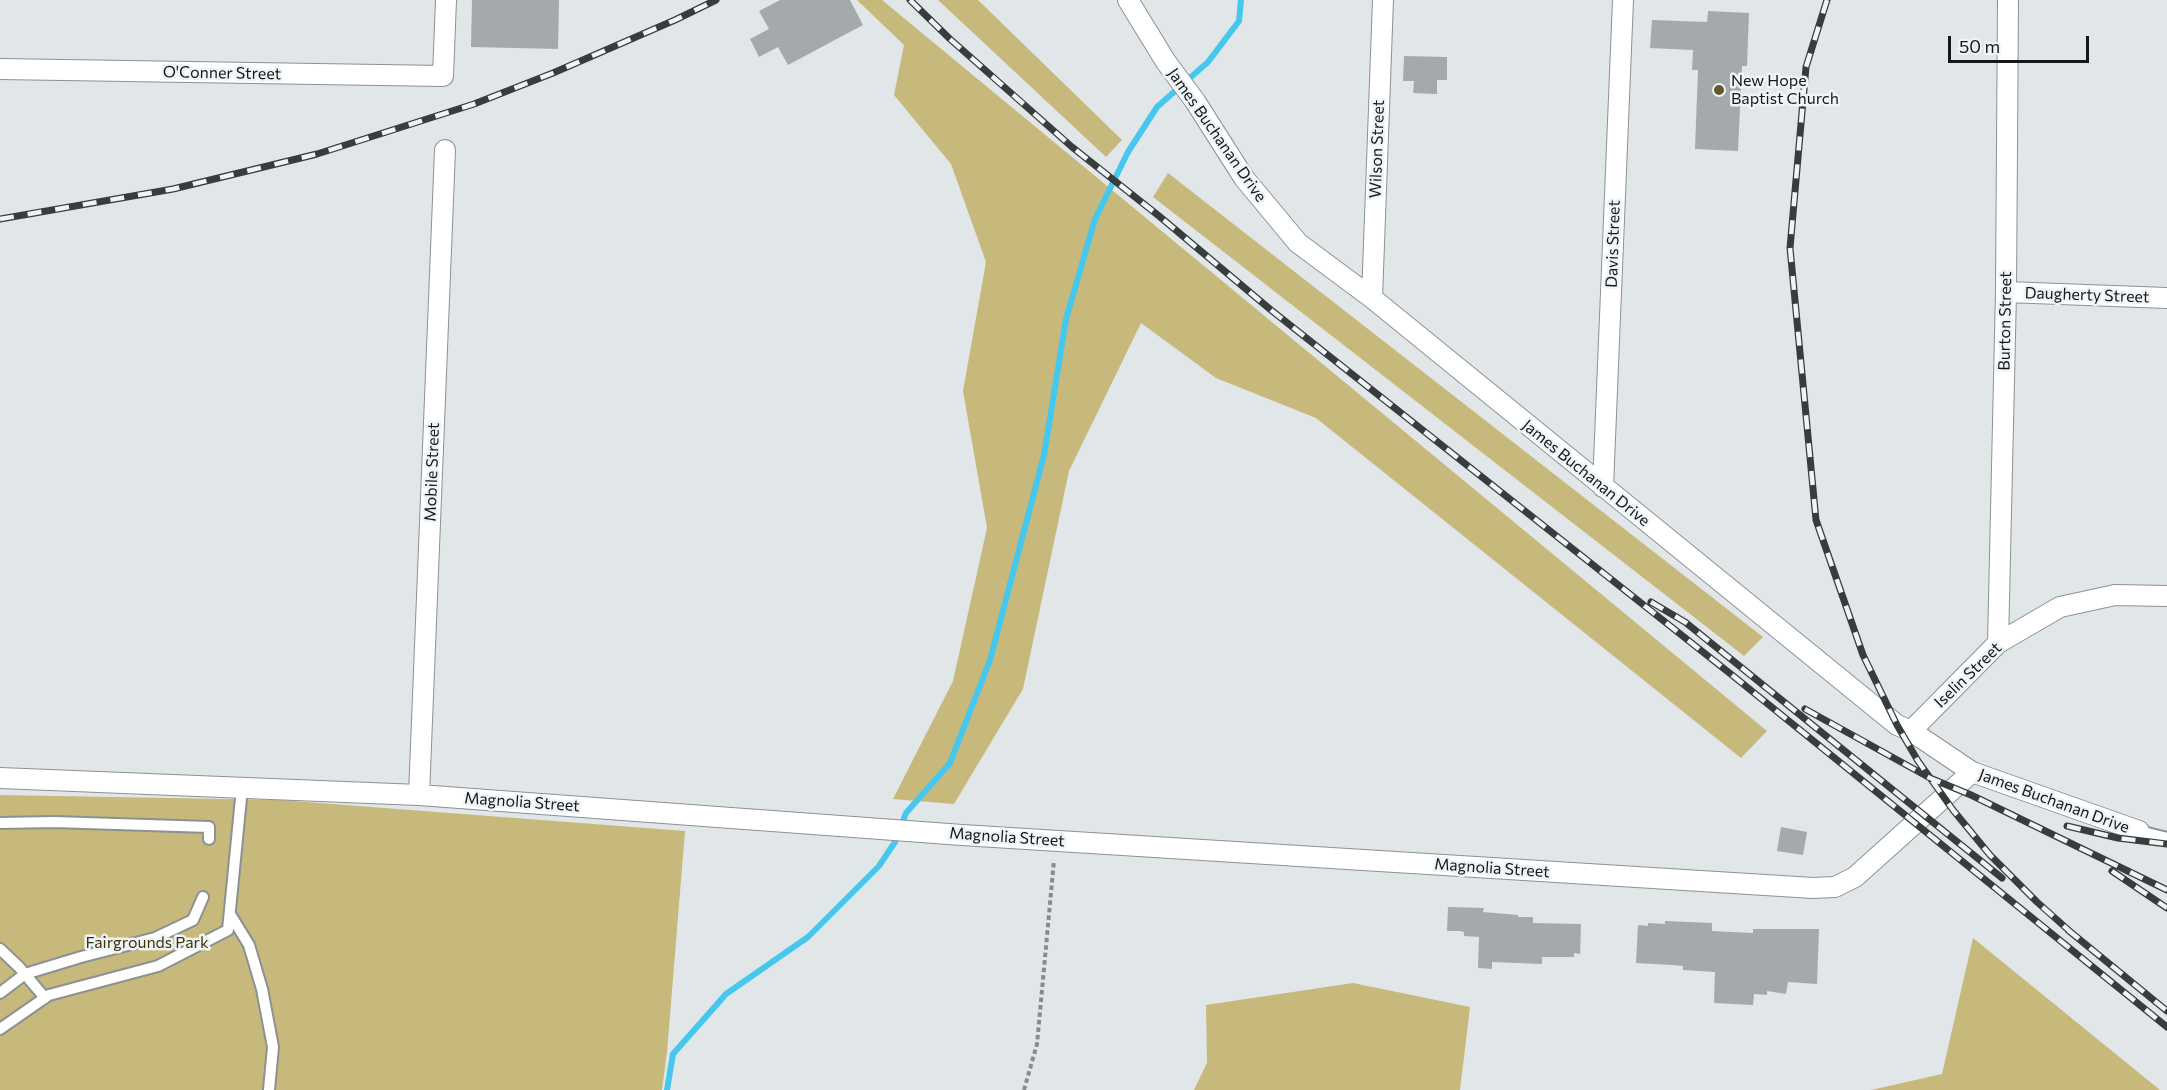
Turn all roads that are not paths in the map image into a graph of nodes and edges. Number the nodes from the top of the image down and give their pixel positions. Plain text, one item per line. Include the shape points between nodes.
1 (446, 0) edge
2 (1128, 0) edge
3 (1383, 0) edge
4 (1623, 0) edge
5 (2008, 0) edge
6 (0, 69) edge
7 (445, 150) dead end
8 (2006, 292) junction
9 (1372, 298) junction
10 (2167, 298) edge
11 (1603, 487) junction
12 (2167, 596) edge
13 (1998, 642) junction
14 (1911, 731) junction
15 (1971, 772) junction
16 (0, 778) edge
17 (242, 788) junction
18 (419, 795) junction
19 (0, 823) edge
20 (2139, 831) joint
21 (2167, 838) edge
22 (209, 839) dead end
23 (203, 897) dead end
24 (230, 914) junction
25 (0, 949) edge
26 (25, 974) junction
27 (0, 993) edge
28 (45, 998) junction
29 (0, 1029) edge
30 (269, 1090) edge

1 - 6 street, O'Conner Street via 443,76
2 - 9 street, James Buchanan Drive via 1244,178 1298,243
3 - 9 street, Wilson Street
4 - 11 street, Davis Street
5 - 8 street, Burton Street
7 - 18 street, Mobile Street
8 - 10 street, Daugherty Street
8 - 13 street, Burton Street
9 - 11 street, James Buchanan Drive
11 - 14 street, James Buchanan Drive via 1897,725
12 - 13 street, Iselin Street via 2115,595 2060,607
13 - 14 street, Iselin Street
14 - 15 street, James Buchanan Drive
15 - 18 street, Magnolia Street via 1855,877 1835,887 1801,888
15 - 20 street, James Buchanan Drive
16 - 17 street, Magnolia Street
17 - 18 street, Magnolia Street
17 - 24 lane
19 - 22 lane via 209,827
20 - 21 lane
23 - 26 lane via 193,920 155,938
24 - 28 lane via 228,930 158,966
24 - 30 lane via 249,945 262,988 273,1047
25 - 26 lane
26 - 27 lane
26 - 28 lane
28 - 29 lane

